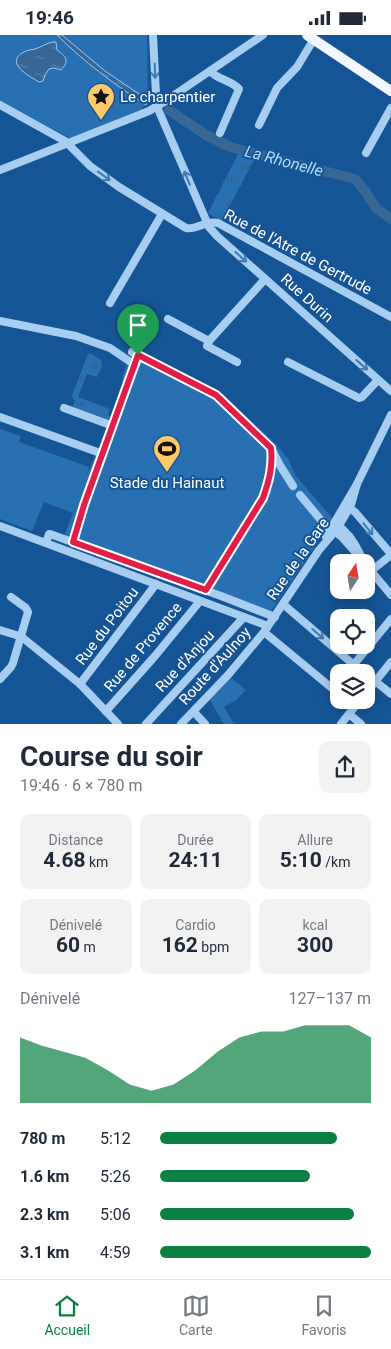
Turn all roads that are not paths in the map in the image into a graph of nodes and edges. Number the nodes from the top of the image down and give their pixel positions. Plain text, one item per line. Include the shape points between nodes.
1 (153, 35) edge
2 (263, 35) edge
3 (311, 37) edge
4 (210, 71) junction
5 (391, 91) edge
6 (0, 105) edge
7 (157, 106) junction
8 (391, 108) edge
9 (259, 125) dead end
10 (220, 133) dead end
11 (68, 143) junction
12 (366, 153) dead end
13 (0, 170) edge
14 (162, 214) junction
15 (206, 223) junction
16 (265, 279) junction
17 (110, 303) dead end
18 (391, 317) edge
19 (168, 319) dead end
20 (0, 321) edge
21 (210, 341) junction
22 (288, 362) dead end
23 (132, 363) junction
24 (237, 363) dead end
25 (378, 379) junction
26 (391, 391) edge
27 (64, 408) dead end
28 (391, 415) edge
29 (0, 417) edge
30 (113, 425) junction
31 (271, 448) junction
32 (103, 454) junction
33 (293, 486) dead end
34 (300, 495) dead end
35 (347, 507) junction
36 (0, 527) edge
37 (334, 528) junction
38 (73, 542) junction
39 (46, 543) junction
40 (360, 554) edge
41 (391, 555) edge
42 (375, 561) edge
43 (375, 575) edge
44 (156, 584) junction
45 (206, 590) junction
46 (391, 595) edge
47 (11, 597) dead end
48 (200, 601) junction
49 (283, 604) junction
50 (244, 617) junction
51 (275, 617) junction
52 (391, 619) edge
53 (266, 629) junction
54 (0, 630) edge
55 (21, 637) junction
56 (391, 662) edge
57 (353, 664) edge
58 (355, 664) edge
59 (0, 679) edge
60 (330, 681) edge
61 (376, 681) joint
62 (80, 685) junction
63 (391, 694) edge
64 (353, 709) edge
65 (106, 711) junction
66 (194, 711) junction
67 (349, 714) junction
68 (118, 724) edge
69 (146, 724) edge
70 (181, 724) edge
71 (205, 724) edge
72 (341, 724) edge
73 (362, 724) edge

1 -> 7 street
2 - 4 street
3 - 5 main road
3 - 9 street via 297,67 277,88
4 - 7 street
4 - 10 street via 239,89
6 - 11 street, Rue de l'Atre de Gertrude
7 - 11 street
15 -> 7 street
8 - 12 street
11 - 13 street
11 -> 14 street, Rue de l'Atre de Gertrude via 93,168
14 - 15 street, Rue de l'Atre de Gertrude via 187,229
14 - 17 street
15 -> 16 street, Rue Durin
15 - 18 street, Rue de l'Atre de Gertrude via 220,224
16 - 21 street
16 -> 25 street, Rue Durin
19 - 21 street
20 - 23 street via 76,336 110,348
21 - 24 street via 207,346
22 - 25 street via 359,398
23 - 30 street
23 - 31 street via 135,354 216,395
25 - 26 street, Rue Durin
27 - 30 street
28 - 35 street
29 - 32 street
30 - 32 street
31 - 33 street
31 - 45 street via 269,482 263,498
32 - 38 street
34 - 37 street
35 - 37 street, Rue de la Gare
35 -> 41 street via 356,513
36 - 39 street
37 - 40 street via 356,546
37 - 49 street, Rue de la Gare
38 - 39 street via 49,533
38 - 45 street
39 - 44 street
41 - 42 street
43 - 46 street
44 - 48 street
44 - 62 street, Rue du Poitou
45 - 51 street
47 - 55 street via 28,610
48 - 50 street
48 - 65 street, Rue de Provence
49 - 51 street, Rue de la Gare
49 -> 57 street
50 - 53 street
50 - 69 street, Rue d'Anjou
51 - 53 street, Rue de la Gare
52 - 58 street
53 - 60 street
53 - 66 street, Route d'Aulnoy
54 - 55 street
55 - 59 street via 12,665
55 - 62 street
56 - 61 street
61 - 63 street
62 - 65 street
64 - 67 street
65 - 68 street
66 - 70 street, Route d'Aulnoy
66 - 71 street
67 - 72 street
67 - 73 street

